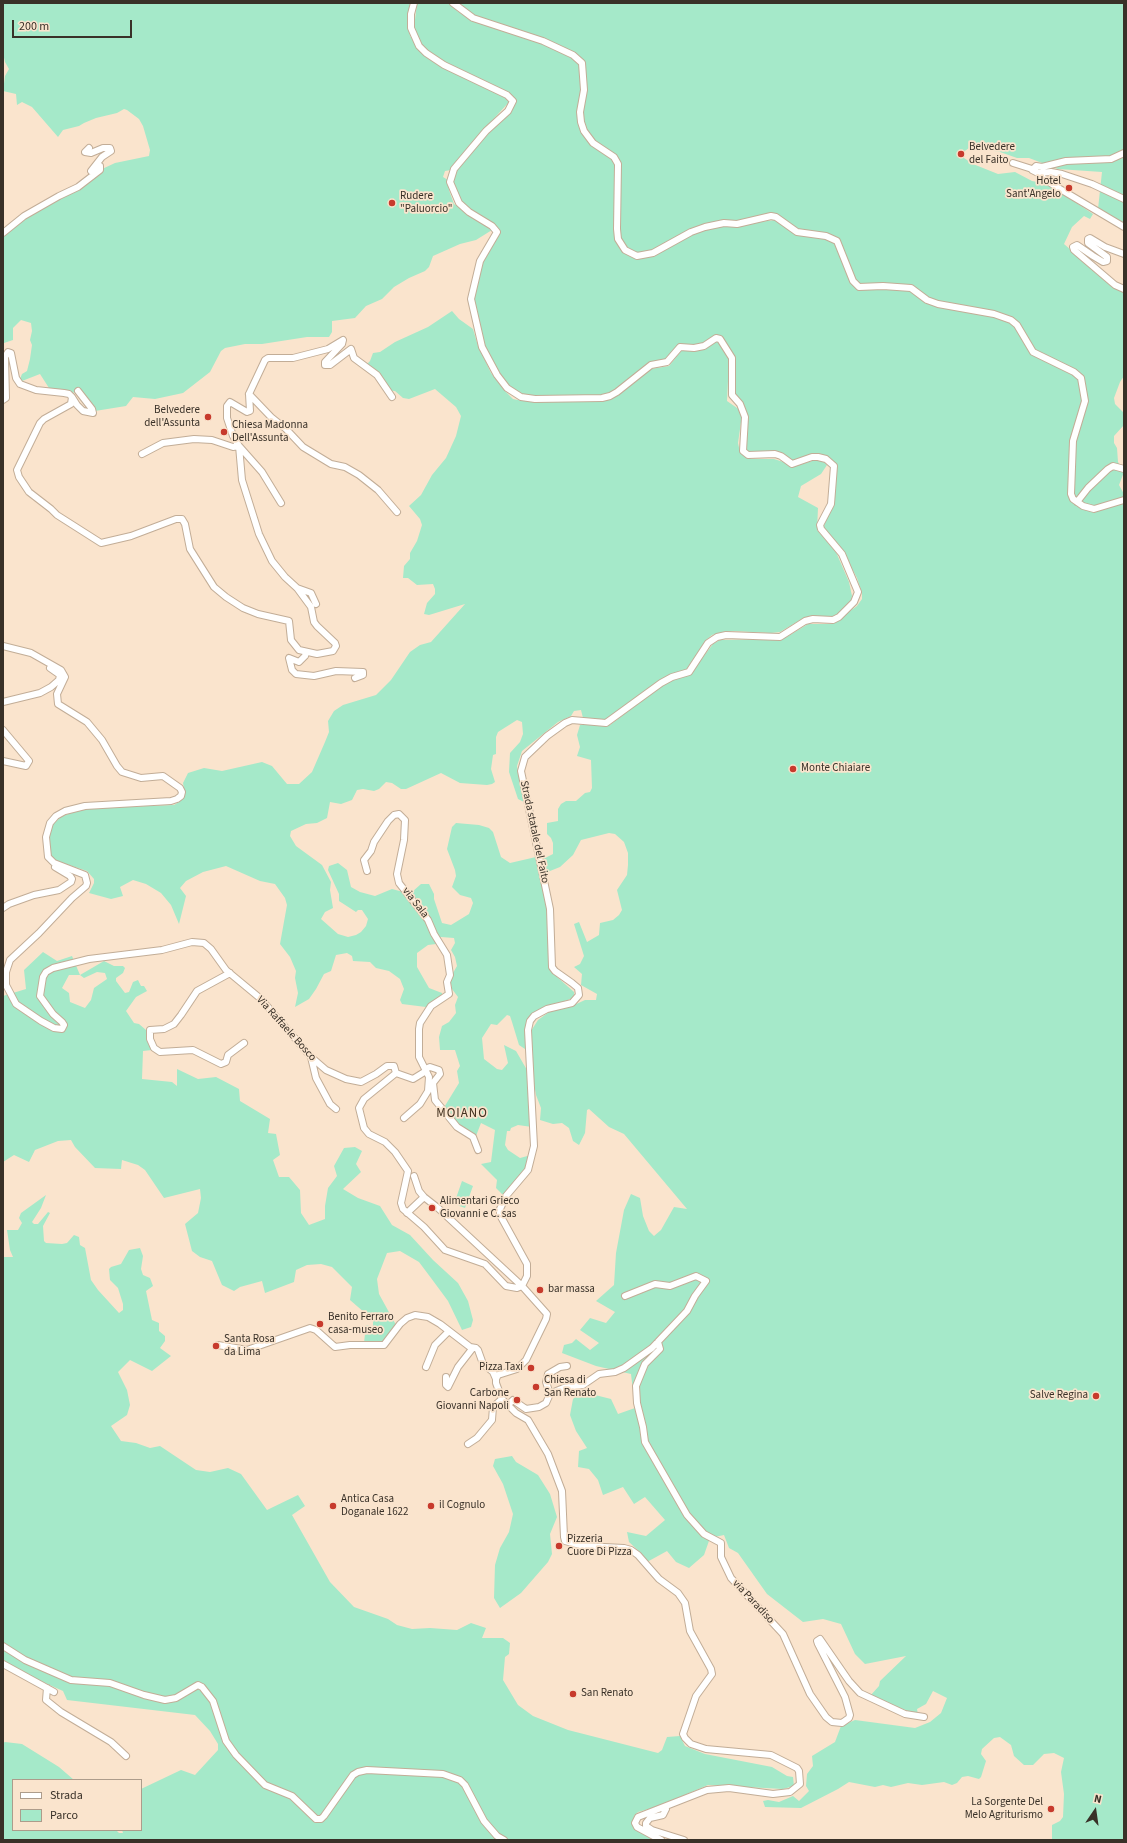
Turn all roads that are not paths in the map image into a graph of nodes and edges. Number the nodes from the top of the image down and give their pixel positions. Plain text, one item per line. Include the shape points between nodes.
1 (414, 3) edge
2 (453, 3) edge
3 (89, 148) dead end
4 (1124, 152) edge
5 (1029, 161) dead end
6 (1013, 163) dead end
7 (1034, 168) junction
8 (1043, 172) junction
9 (1124, 199) edge
10 (1124, 227) edge
11 (3, 233) edge
12 (1124, 254) edge
13 (1124, 289) edge
14 (78, 391) dead end
15 (249, 394) junction
16 (392, 396) dead end
17 (72, 397) junction
18 (3, 400) edge
19 (239, 446) junction
20 (142, 454) dead end
21 (1124, 469) edge
22 (1124, 500) edge
23 (1077, 502) junction
24 (281, 503) dead end
25 (397, 512) dead end
26 (297, 588) junction
27 (316, 604) dead end
28 (3, 646) edge
29 (28, 652) junction
30 (306, 653) junction
31 (355, 678) dead end
32 (3, 702) edge
33 (3, 730) edge
34 (3, 761) edge
35 (11, 762) junction
36 (3, 767) edge
37 (49, 857) junction
38 (367, 871) dead end
39 (3, 908) edge
40 (230, 973) junction
41 (244, 1043) dead end
42 (311, 1057) junction
43 (425, 1070) junction
44 (396, 1073) junction
45 (336, 1109) dead end
46 (404, 1118) dead end
47 (478, 1150) dead end
48 (414, 1176) dead end
49 (424, 1198) junction
50 (407, 1213) junction
51 (522, 1286) junction
52 (625, 1296) dead end
53 (449, 1330) junction
54 (658, 1342) junction
55 (218, 1345) dead end
56 (472, 1349) junction
57 (567, 1366) dead end
58 (426, 1367) dead end
59 (446, 1377) dead end
60 (496, 1379) junction
61 (550, 1394) junction
62 (502, 1399) junction
63 (508, 1405) junction
64 (468, 1444) dead end
65 (3, 1646) edge
66 (3, 1664) edge
67 (47, 1688) junction
68 (54, 1692) dead end
69 (924, 1717) dead end
70 (126, 1756) dead end
71 (665, 1807) junction
72 (504, 1840) edge
73 (661, 1840) edge
74 (684, 1840) edge

1 - 51 street, Strada statale del Faito via 411,28 419,46 426,53 444,65 507,95 513,101 508,110 486,131 454,169 450,182 459,203 497,232 480,261 471,299 482,347 497,375 507,388 521,397 602,398 617,392 651,364 667,362 680,347 704,346 720,338 733,362 732,395 744,411 743,451 748,455 775,454 792,464 818,457 826,459 834,466 830,504 820,525 842,554 858,592 854,602 839,617 828,622 813,619 806,621 780,636 717,637 708,643 689,672 666,680 606,723 572,720 565,723 525,757 521,771 550,909 552,967 578,988 579,995 572,1003 547,1009 534,1016 528,1030 534,1146 528,1170 506,1196 500,1209 500,1215 527,1264 527,1276
2 - 23 street via 473,18 543,41 573,55 582,63 584,90 581,122 584,131 593,142 616,161 618,239 625,250 637,256 653,253 691,232 706,227 724,223 737,224 771,216 797,232 826,236 837,241 853,280 859,287 911,288 927,300 938,304 994,314 1014,322 1033,352 1081,378 1085,401 1074,441 1071,494
3 - 11 street via 85,152 110,148 111,151 102,157 91,171 100,166 100,170 78,187 24,216
4 - 7 street via 1111,159 1066,161
5 - 7 street
6 - 7 street
7 - 8 street via 1034,172
8 - 9 street via 1076,178
8 - 10 street via 1043,178
12 - 13 street via 1090,238 1088,243 1107,258 1107,261 1103,262 1077,245 1073,247 1115,286
14 - 17 street via 93,413 83,411
15 - 16 street via 267,358 293,358 328,349 341,340 342,344 325,365 330,365 351,349 354,358 377,375
15 - 19 street via 250,411 247,412 232,402 227,406 229,427
15 - 25 street via 303,447 331,464 345,467 359,475 378,490
17 - 18 street via 70,394 36,390 20,384 16,378 11,353 8,352 5,357 6,398
17 - 30 street via 71,404 40,423 20,461 17,474 29,492 70,525 101,543 182,519 190,549 214,587 243,608 289,621 293,645
19 - 20 street via 194,439 163,443
19 - 24 street via 258,467
19 - 26 street via 242,480 259,534 272,561 285,578
21 - 23 street via 1113,466 1108,469
22 - 23 street via 1094,509
26 - 27 street via 310,593
26 - 30 street via 311,607 314,620 322,633 336,646 333,651 326,653
28 - 29 street
29 - 32 street via 30,656 58,673 60,680 40,693
29 - 37 street via 61,670 64,680 56,694 58,704 87,722 122,772 141,778 163,776 182,792 175,800 85,806 65,811 56,816 47,829 46,845
30 - 31 street via 299,662 289,658 292,670 296,674 314,676 336,671 363,672 363,675
33 - 35 street via 29,761 26,766
34 - 35 street
35 - 36 street
37 - 39 street via 48,862 70,876 71,882 59,890
37 - 40 street, Via Raffaele Bosco via 54,863 85,875 88,883 39,934 13,955 7,965 5,978 8,993 24,1011 54,1028 62,1029 62,1022 40,996 43,978 46,972 53,968 89,959 155,951 200,942 211,949
38 - 43 street, via Sala via 364,860 378,835 394,815 402,815 405,820 397,874 399,883 428,920 446,951 450,975 447,982 449,994 431,1006 420,1023 418,1049
40 - 41 street via 197,991 174,1024 164,1029 150,1030 149,1034 154,1048 160,1052 193,1050 221,1064
40 - 42 street, Via Raffaele Bosco via 261,999
42 - 44 street, Via Raffaele Bosco via 338,1076 356,1082 366,1080 387,1066 394,1066
42 - 45 street via 316,1078 330,1104
43 - 44 street via 412,1080
43 - 46 street via 429,1077 428,1091 420,1104
43 - 47 street via 430,1067 439,1070 440,1074 433,1083 435,1100 457,1127 473,1137
44 - 50 street via 364,1099 359,1108 364,1128 369,1134 385,1142 408,1171 401,1203
48 - 49 street
49 - 50 street
49 - 51 street
50 - 51 street via 445,1250 485,1264 506,1286
51 - 60 street via 544,1311 546,1319 521,1366
52 - 54 street via 655,1284 670,1286 696,1276 706,1281 687,1311
53 - 55 street via 428,1317 415,1315 400,1324 384,1345 350,1345 335,1348 316,1330 310,1328 247,1350
53 - 56 street
53 - 58 street via 435,1345
54 - 61 street via 620,1370 599,1374 583,1385 566,1387
54 - 69 street, via Paradiso via 660,1349 646,1364 636,1386 645,1442 687,1515 704,1534 721,1543 721,1557 731,1578 783,1634 810,1694 826,1717 832,1722 842,1723 849,1718 845,1697 818,1644 817,1641 820,1639 860,1693 905,1714
56 - 59 street via 448,1387
56 - 60 street via 478,1350 483,1364 493,1372
57 - 61 street via 548,1374 546,1382
60 - 62 street
61 - 63 street via 546,1403 539,1407 526,1409 513,1400
62 - 63 street
62 - 64 street via 493,1406 492,1420 477,1438
63 - 71 street via 528,1420 548,1454 562,1491 565,1541 584,1546 631,1550 659,1579 678,1593 685,1603 690,1631 712,1674 696,1696 683,1734 685,1738 691,1744 706,1749 771,1756 799,1771 799,1786 790,1792 773,1794 729,1788 707,1790
65 - 72 street via 25,1660 71,1680 110,1683 164,1700 176,1698 194,1686 202,1687 213,1701 226,1741 236,1755 265,1785 292,1796 316,1819 321,1819 353,1775 358,1772 367,1770 442,1774 460,1780 465,1785 484,1821
66 - 67 street
67 - 68 street
67 - 70 street via 46,1700 111,1742
71 - 73 street via 642,1815 635,1823 640,1830
71 - 74 street via 663,1815 650,1818 646,1826

